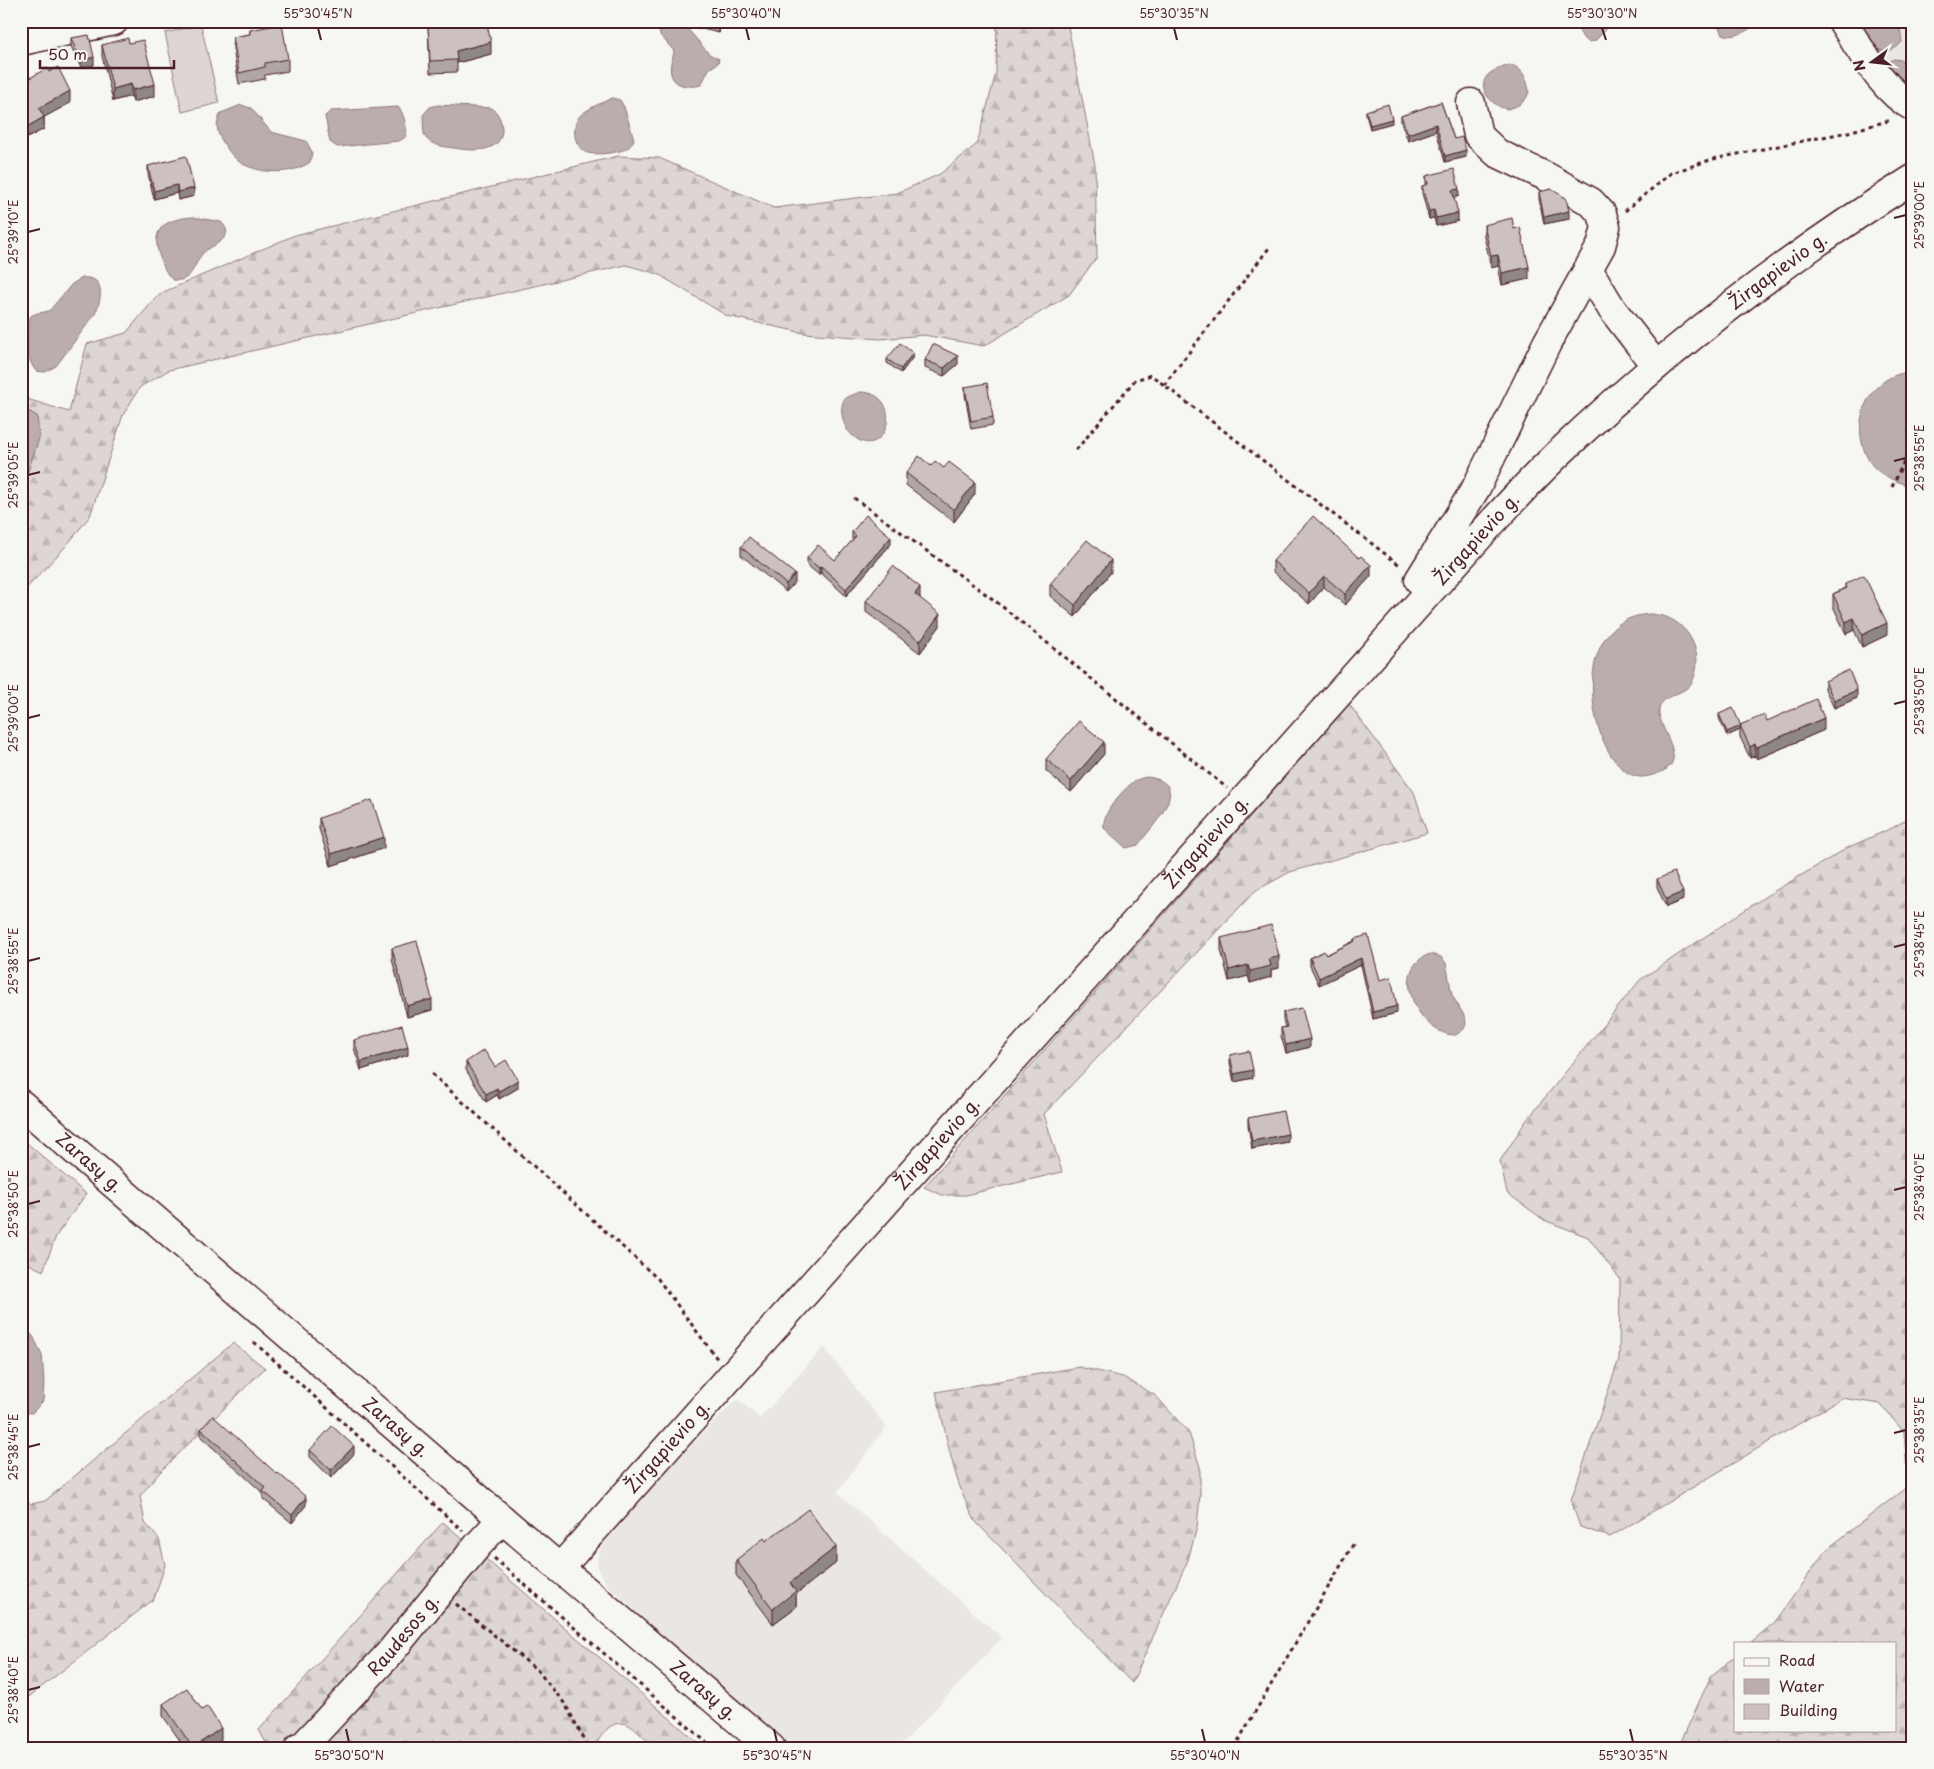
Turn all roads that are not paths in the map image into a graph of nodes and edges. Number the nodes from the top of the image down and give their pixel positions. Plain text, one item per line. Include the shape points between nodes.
1 (114, 21) edge
2 (1842, 21) edge
3 (21, 41) edge
4 (1471, 103) dead end
5 (1904, 113) edge
6 (1913, 179) edge
7 (1588, 269) junction
8 (1656, 366) junction
9 (1419, 580) road end
10 (21, 1104) edge
11 (502, 1519) junction
12 (560, 1568) junction
13 (298, 1748) edge
14 (771, 1748) edge

1 - 3 main road
2 - 5 main road via 1869,63 1900,100
4 - 7 main road via 1478,135 1497,153 1547,176 1591,202 1602,214 1606,226 1602,246
6 - 8 main road, Žirgapievio g. via 1834,231
7 - 8 main road via 1612,309
7 - 9 main road via 1547,343 1476,488
8 - 12 main road, Žirgapievio g. via 1556,455 1505,508
10 - 11 main road, Zarasų g.
11 - 12 main road, Zarasų g.
11 - 13 main road, Raudesos g. via 388,1655
12 - 14 main road, Zarasų g.

